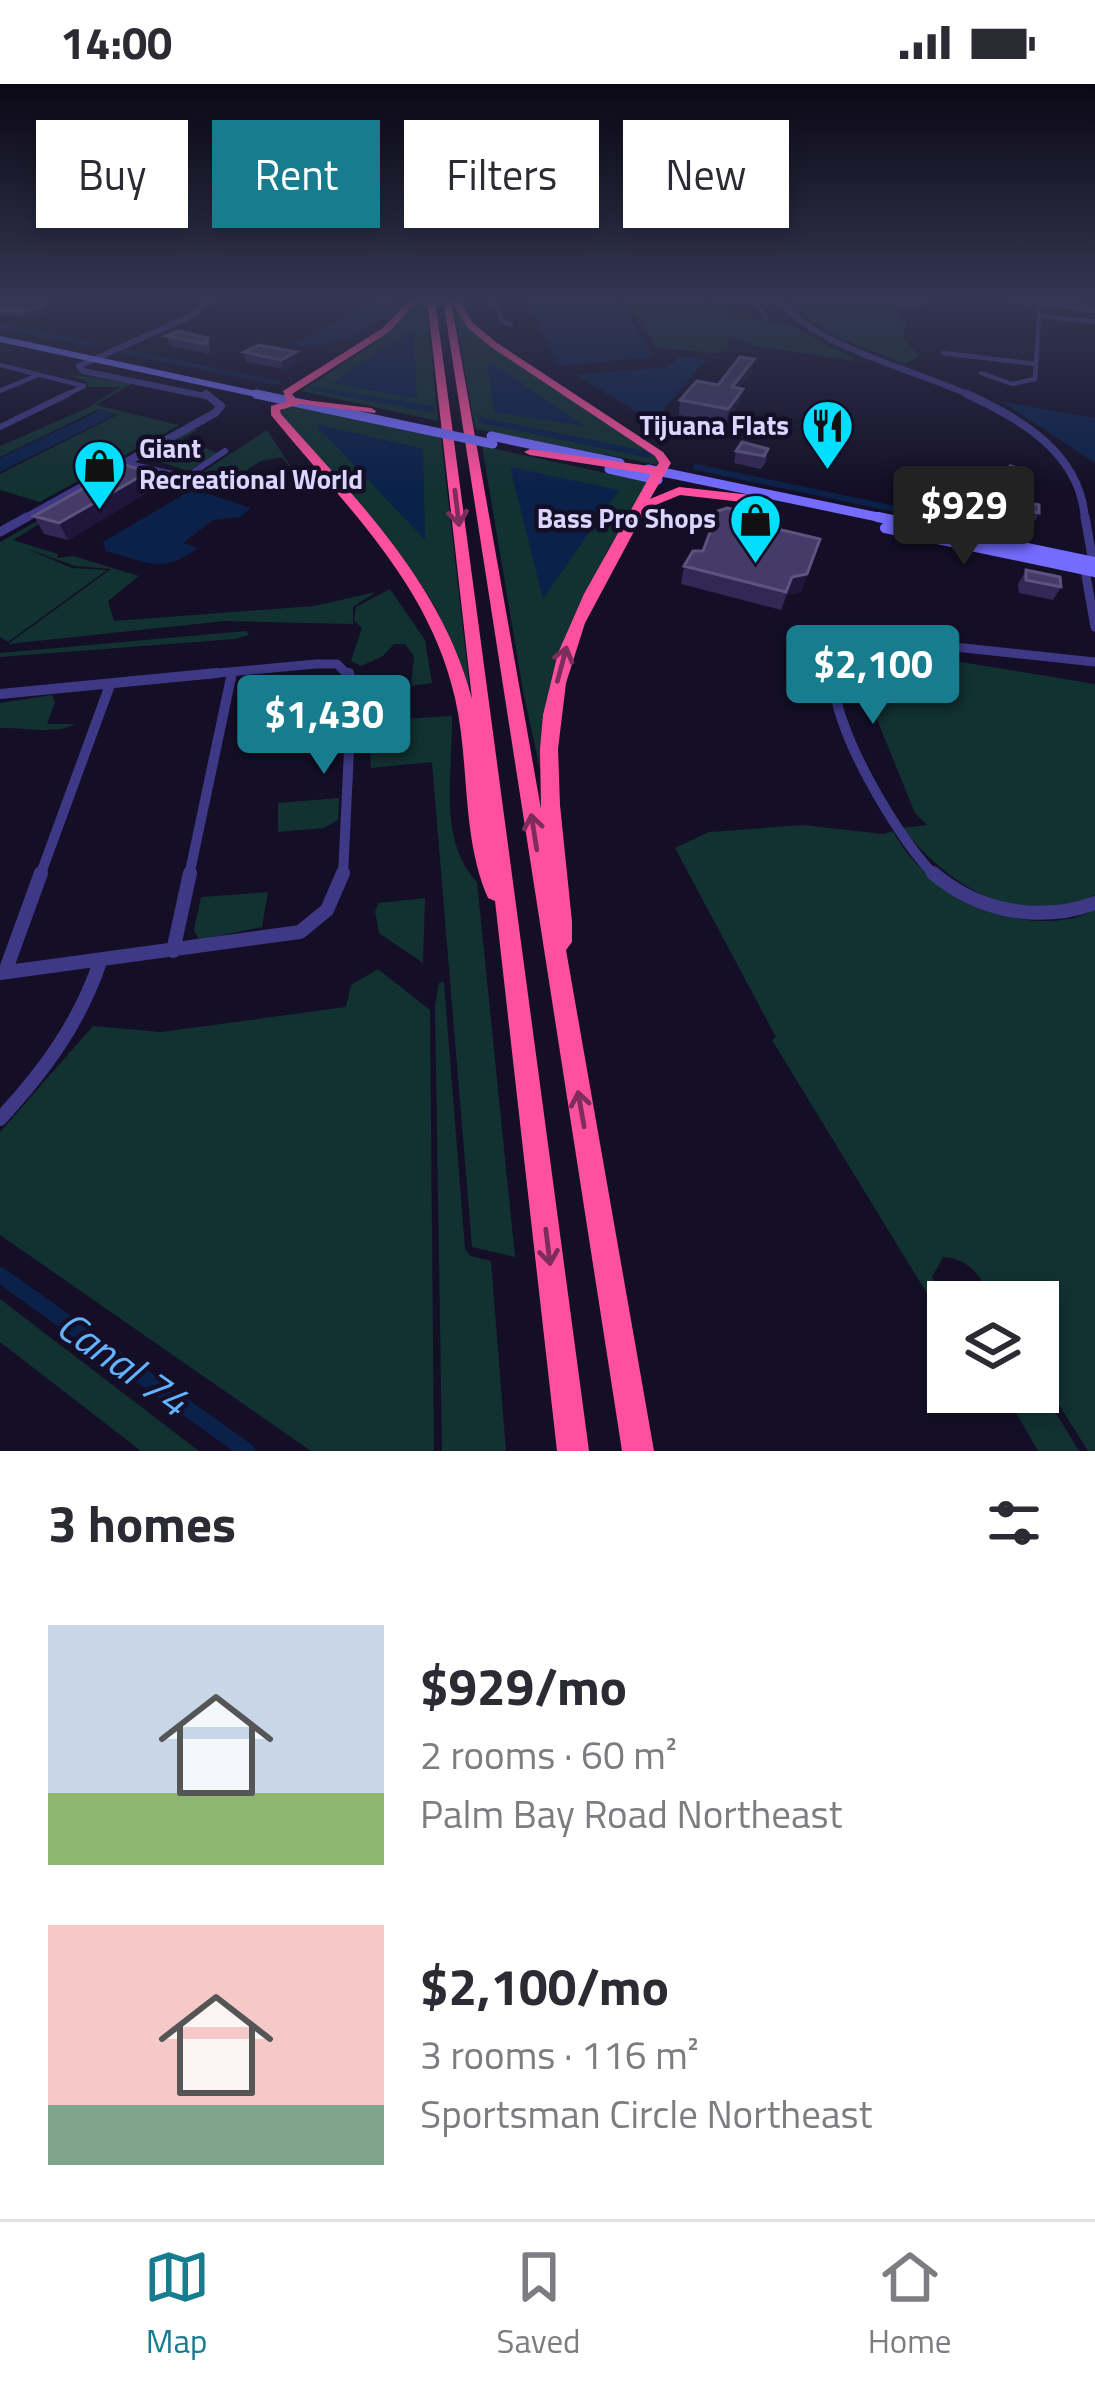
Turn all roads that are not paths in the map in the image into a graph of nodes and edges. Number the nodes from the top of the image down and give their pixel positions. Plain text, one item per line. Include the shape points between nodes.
1 (74, 363) edge
2 (126, 363) edge
3 (339, 363) edge
4 (439, 363) edge
5 (460, 363) edge
6 (521, 363) edge
7 (889, 363) edge
8 (1026, 363) edge
9 (0, 364) edge
10 (1036, 364) joint
11 (981, 373) dead end
12 (41, 374) junction
13 (0, 391) edge
14 (289, 397) junction
15 (371, 411) joint
16 (426, 426) junction
17 (0, 427) edge
18 (492, 440) junction
19 (225, 451) dead end
20 (530, 452) joint
21 (123, 460) junction
22 (657, 475) junction
23 (751, 499) junction
24 (644, 506) junction
25 (0, 529) edge
26 (1092, 567) edge
27 (1095, 627) edge
28 (1095, 662) edge
29 (232, 674) junction
30 (110, 685) junction
31 (0, 694) edge
32 (1095, 903) edge
33 (510, 937) junction
34 (173, 950) junction
35 (100, 962) junction
36 (2, 972) edge
37 (561, 989) junction
38 (0, 1120) edge
39 (573, 1451) edge
40 (638, 1451) edge

1 - 21 street via 70,371 213,404
2 - 14 main road
3 - 14 highway
4 -> 33 highway
37 -> 5 highway
6 - 22 highway via 659,454 665,463
7 - 26 street via 1039,438 1070,469 1084,494
8 - 10 street
9 - 12 street
10 - 11 street via 1028,383
12 - 13 street
12 - 17 street via 84,386
14 - 15 highway
14 - 16 main road
14 - 33 highway via 276,415 402,562 442,632 468,718 489,873
15 - 16 main road
16 - 18 main road, bridge
18 - 20 main road
18 - 22 main road
19 - 21 street via 186,477
20 - 22 highway
21 - 25 street
22 - 23 main road
22 - 24 highway
22 - 26 main road
23 - 24 highway via 679,491
23 - 26 main road
37 -> 24 highway via 552,708 572,627
26 - 27 street
28 - 32 street via 874,643 843,658 830,682 904,843 925,864 1005,911 1052,915
29 - 30 street
29 - 34 street
29 - 34 street via 316,664 348,670 343,880 327,910 300,932
30 - 31 street
30 - 36 street
33 -> 39 highway
34 - 35 street
35 - 36 street
35 - 38 street via 85,1012
40 -> 37 highway

